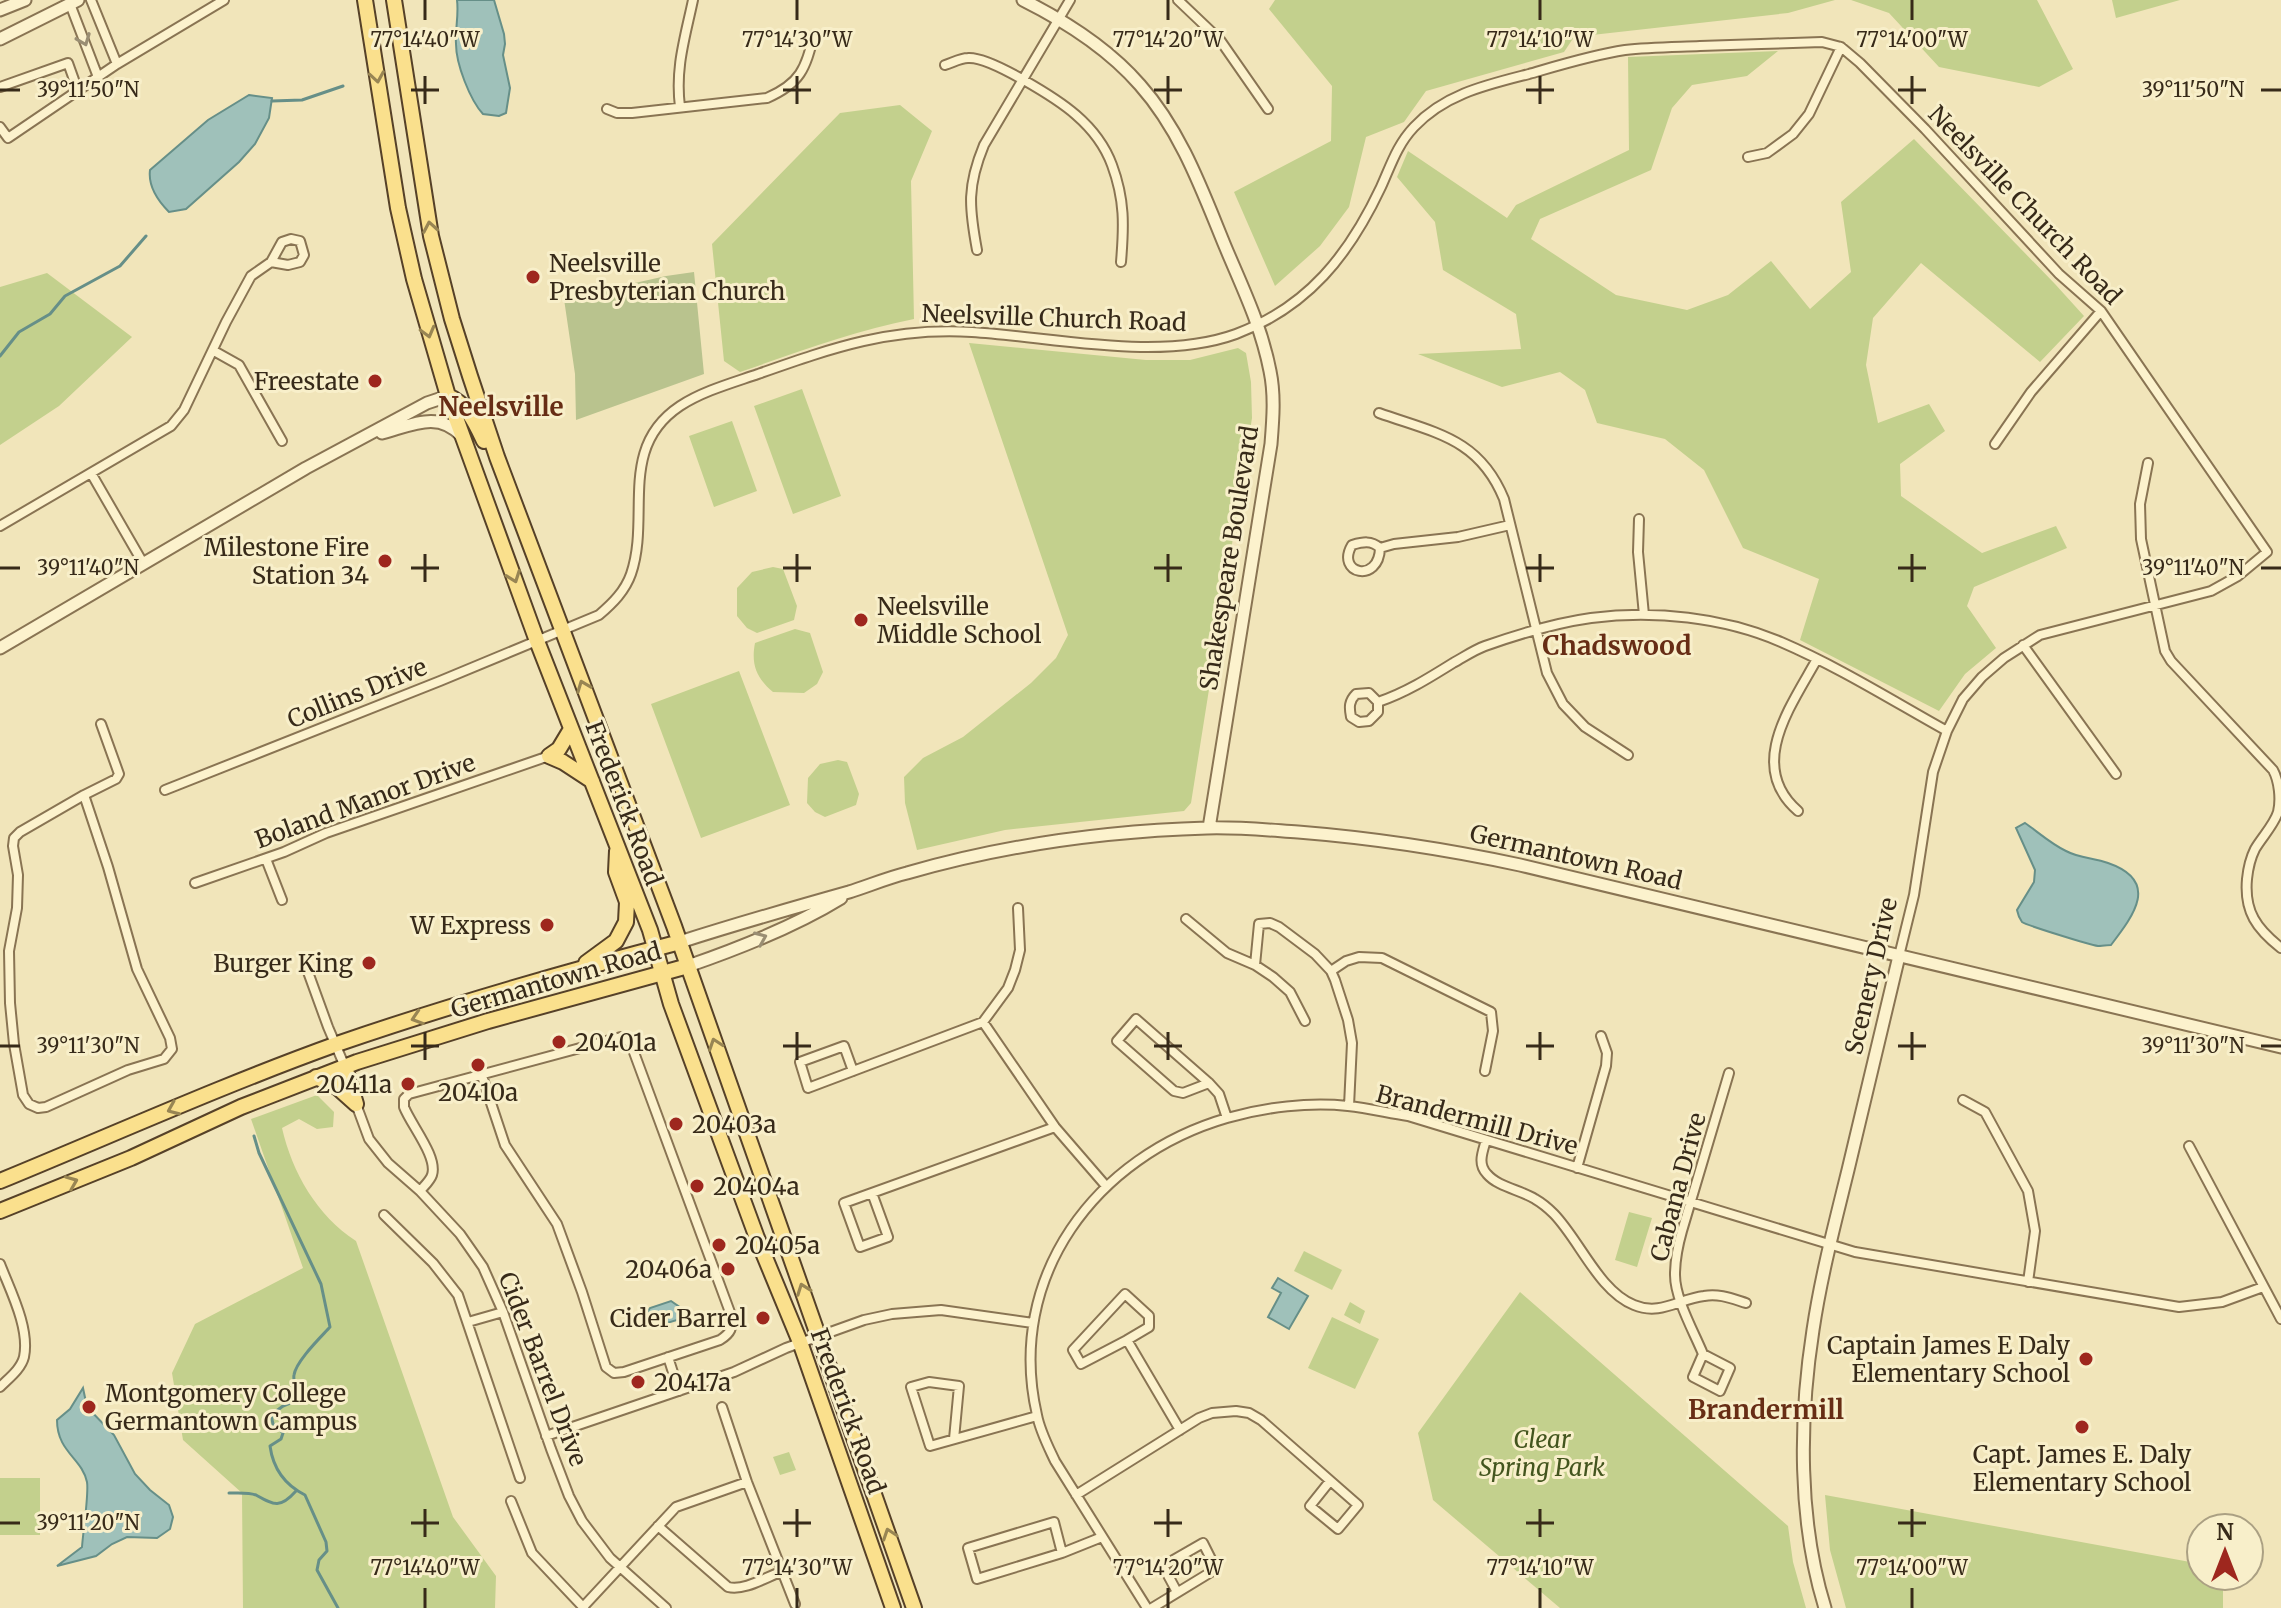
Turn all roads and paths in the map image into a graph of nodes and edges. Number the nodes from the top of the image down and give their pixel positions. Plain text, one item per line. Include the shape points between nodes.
1 (25, 0) edge
2 (91, 0) edge
3 (224, 0) edge
4 (365, 0) edge
5 (394, 0) edge
6 (693, 0) edge
7 (1023, 0) edge
8 (1070, 0) edge
9 (1178, 0) edge
10 (74, 2) edge
11 (0, 10) edge
12 (1059, 19) junction
13 (814, 35) dead end
14 (0, 39) edge
15 (1841, 47) junction
16 (117, 64) junction
17 (945, 65) dead end
18 (98, 77) junction
19 (1022, 80) junction
20 (0, 87) edge
21 (78, 91) junction
22 (680, 107) junction
23 (607, 109) dead end
24 (1268, 109) dead end
25 (0, 127) edge
26 (1748, 157) dead end
27 (977, 250) dead end
28 (271, 262) dead end
29 (1121, 262) dead end
30 (2101, 311) junction
31 (1259, 323) junction
32 (214, 351) junction
33 (448, 396) junction
34 (1379, 413) dead end
35 (463, 436) junction
36 (366, 437) junction
37 (282, 441) dead end
38 (1995, 444) dead end
39 (497, 457) junction
40 (2148, 463) dead end
41 (91, 473) junction
42 (1639, 519) dead end
43 (1510, 525) junction
44 (0, 526) edge
45 (1380, 548) junction
46 (2267, 552) joint
47 (143, 563) junction
48 (2155, 606) junction
49 (1644, 615) junction
50 (1537, 629) junction
51 (562, 631) junction
52 (537, 641) junction
53 (2023, 645) junction
54 (0, 648) edge
55 (1817, 659) junction
56 (1378, 702) dead end
57 (101, 724) dead end
58 (571, 729) junction
59 (1947, 731) junction
60 (1628, 755) dead end
61 (549, 756) junction
62 (2116, 774) dead end
63 (592, 781) junction
64 (165, 790) dead end
65 (84, 795) junction
66 (2281, 799) edge
67 (1798, 811) dead end
68 (1209, 828) junction
69 (617, 843) junction
70 (266, 859) junction
71 (195, 883) dead end
72 (853, 891) junction
73 (282, 900) dead end
74 (1018, 908) dead end
75 (1186, 919) dead end
76 (0, 937) edge
77 (12, 938) junction
78 (680, 942) junction
79 (2281, 948) edge
80 (655, 949) junction
81 (5, 956) edge
82 (1899, 956) junction
83 (304, 961) dead end
84 (1255, 965) junction
85 (688, 966) junction
86 (573, 971) junction
87 (1331, 971) junction
88 (662, 974) junction
89 (1305, 1021) dead end
90 (983, 1022) junction
91 (1601, 1036) dead end
92 (336, 1045) junction
93 (2281, 1047) edge
94 (345, 1067) junction
95 (853, 1071) junction
96 (1485, 1071) dead end
97 (1729, 1073) dead end
98 (482, 1076) junction
99 (316, 1077) junction
100 (1209, 1083) junction
101 (1963, 1100) dead end
102 (356, 1104) junction
103 (1349, 1106) junction
104 (1227, 1118) junction
105 (1055, 1127) junction
106 (1486, 1140) junction
107 (2189, 1146) dead end
108 (1577, 1168) junction
109 (0, 1181) edge
110 (1106, 1186) junction
111 (420, 1191) junction
112 (872, 1193) junction
113 (1690, 1203) junction
114 (0, 1211) edge
115 (384, 1215) dead end
116 (1830, 1245) junction
117 (0, 1264) edge
118 (2028, 1282) junction
119 (2263, 1287) junction
120 (1682, 1302) junction
121 (1746, 1303) dead end
122 (503, 1312) junction
123 (2281, 1319) edge
124 (468, 1322) junction
125 (1033, 1323) junction
126 (819, 1335) junction
127 (1127, 1340) junction
128 (800, 1342) junction
129 (1703, 1354) junction
130 (668, 1357) junction
131 (0, 1387) edge
132 (679, 1391) junction
133 (722, 1407) dead end
134 (1037, 1416) junction
135 (1180, 1430) junction
136 (546, 1436) junction
137 (954, 1439) junction
138 (520, 1478) dead end
139 (1330, 1481) junction
140 (747, 1482) junction
141 (1076, 1495) junction
142 (511, 1501) dead end
143 (658, 1526) junction
144 (1102, 1537) junction
145 (1062, 1553) junction
146 (620, 1567) junction
147 (783, 1571) junction
148 (1177, 1592) junction
149 (795, 1604) dead end
150 (584, 1608) edge
151 (666, 1608) edge
152 (893, 1608) edge
153 (914, 1608) edge
154 (1149, 1608) edge
155 (1825, 1608) edge

1 - 11 street
2 - 16 street
3 - 16 street
4 -> 33 main road, Frederick Road via 398,208
39 -> 5 main road, Frederick Road via 431,236
6 - 22 street via 678,70
7 - 12 street, Shakespeare Boulevard
8 - 12 street
9 - 24 street via 1220,40
10 - 14 street
10 -> 18 street
12 - 19 street
12 - 31 street, Shakespeare Boulevard via 1116,61 1162,114 1193,168
13 - 22 street via 807,63 785,90 767,98
15 - 26 street via 1809,114 1793,134 1767,153
15 - 30 street, Neelsville Church Road
15 - 31 street, Neelsville Church Road via 1822,42 1626,50 1465,91 1434,108 1397,148 1360,228 1327,274 1287,308
16 - 18 street
17 - 19 street via 975,58
18 - 21 street
19 - 27 street via 975,166 970,212
19 - 29 street via 1075,114 1111,161 1124,217
20 - 21 street via 68,63
21 - 25 street via 8,138
22 - 23 street via 632,113
28 - 32 street via 251,276
30 - 38 street via 2031,392
30 - 46 street, Neelsville Church Road
31 - 51 street, Neelsville Church Road via 1209,342 1164,347 970,332 884,336 836,347 691,400 666,418 647,445 639,476 634,561 624,589 599,615
31 - 68 street, Shakespeare Boulevard via 1271,374 1271,444
32 - 37 street via 246,374
32 - 41 street via 171,426
33 - 35 main road, Frederick Road
33 - 36 street
33 - 39 main road via 467,410
34 - 43 street via 1475,453 1498,484
35 - 36 street via 447,423 430,420
35 -> 52 main road, Frederick Road
36 - 47 street
39 - 51 main road, Frederick Road
40 - 48 street via 2140,504 2141,539
41 - 44 street
41 - 47 street
42 - 49 street
43 - 45 street
43 - 50 street
45 - 45 street via 1373,543 1352,545 1350,567 1366,572 1376,566
46 - 48 street, Scenery Drive via 2211,591
47 - 54 street
48 - 53 street, Scenery Drive via 2058,629
48 - 66 street via 2171,661 2273,770
49 - 50 street
49 - 55 street via 1732,626
50 - 56 street via 1481,647
50 - 60 street via 1547,673 1563,704 1585,727
51 - 52 street, Collins Drive
78 -> 51 main road, Frederick Road
52 - 58 main road, Frederick Road
52 - 64 street, Collins Drive
53 - 59 street, Scenery Drive via 1968,692
53 - 62 street
55 - 59 street
55 - 67 street via 1775,746 1776,781
57 - 65 street via 119,774
58 - 61 main road
58 - 63 main road, Frederick Road
59 - 82 street, Scenery Drive via 1933,772
61 - 63 main road
61 - 70 street, Boland Manor Drive
63 - 69 main road, Frederick Road
65 - 77 street via 14,838 18,875
65 - 81 street via 137,969 172,1049 164,1059 46,1107 29,1104 14,1044
66 - 79 street via 2249,865 2246,896 2263,934
68 - 72 street, Germantown Road via 1081,838 963,858
68 - 82 street, Germantown Road via 1346,836 1452,851
69 - 80 main road, Frederick Road
69 - 86 main road via 616,872 627,902 626,922 616,941
70 - 71 street, Boland Manor Drive
70 - 73 street
72 - 78 street, Germantown Road
85 -> 72 street, Germantown Road via 780,930
74 - 90 street via 1020,950 1015,970
75 - 84 street via 1227,953
76 - 77 street
77 - 81 street
78 - 80 main road, Germantown Road
78 - 85 main road, Frederick Road
80 - 86 main road, Germantown Road
80 - 88 main road, Frederick Road
82 - 93 street, Germantown Road
82 - 116 street, Scenery Drive
83 - 92 street
84 - 87 street via 1259,924 1270,923
84 - 89 street via 1290,992
85 - 88 main road, Germantown Road
126 -> 85 main road, Frederick Road
86 -> 92 main road, Germantown Road
87 - 96 street via 1359,957 1382,958 1491,1012
87 - 103 street via 1352,1043
88 - 94 main road, Germantown Road
88 - 128 main road, Frederick Road
90 - 95 street
90 - 105 street
91 - 108 street via 1606,1066
92 - 94 street
92 -> 109 main road, Germantown Road
94 - 99 main road, Germantown Road
94 - 102 main road
95 - 95 street via 808,1088 800,1062 844,1046
97 - 113 street, Cabana Drive
98 - 111 street via 404,1099 433,1166
98 - 130 street via 505,1145 557,1224 606,1367 614,1373
98 - 130 street via 608,1038 628,1041 733,1327 720,1340
99 - 102 main road
114 -> 99 main road, Germantown Road
100 - 100 street via 1136,1019 1117,1041 1174,1091
100 - 104 street
101 - 118 street via 1985,1112 2028,1191 2035,1231
102 - 111 street, Cider Barrel Drive via 369,1139
103 - 104 street, Brandermill Drive via 1278,1108
103 - 106 street, Brandermill Drive via 1408,1116
104 - 110 street, Brandermill Drive via 1159,1148
105 - 110 street
105 - 112 street
106 - 108 street, Brandermill Drive
106 - 120 street via 1481,1158 1488,1176 1536,1199 1555,1215 1616,1295 1651,1310
107 - 119 street
108 - 113 street, Brandermill Drive
110 - 125 street, Brandermill Drive via 1058,1247
111 - 122 street, Cider Barrel Drive via 483,1267
112 - 112 street via 844,1203 860,1247 888,1237
113 - 116 street, Brandermill Drive
113 - 120 street, Cabana Drive via 1675,1276
115 - 124 street via 433,1263 458,1295
116 - 118 street, Brandermill Drive
116 - 155 street, Scenery Drive via 1813,1330 1804,1422 1806,1521
117 - 131 street via 17,1306 24,1356
118 - 119 street, Brandermill Drive via 2179,1307 2222,1302
119 - 123 street
120 - 121 street via 1720,1295
120 - 129 street, Cabana Drive
122 - 124 street
122 - 136 street, Cider Barrel Drive
124 - 138 street
125 - 126 street via 917,1311
125 - 134 street, Brandermill Drive
126 - 128 street
153 -> 126 main road, Frederick Road
127 - 127 street via 1081,1364 1073,1350 1125,1294 1149,1316 1149,1327
127 - 135 street
128 - 132 street
128 - 152 main road, Frederick Road
129 - 129 street, Cabana Drive via 1693,1377 1720,1391 1730,1368
130 - 132 street
132 - 136 street
133 - 140 street
134 - 137 street
134 - 141 street, Brandermill Drive
135 - 139 street via 1212,1413 1249,1413
135 - 141 street
136 - 146 street, Cider Barrel Drive via 582,1521
137 - 137 street via 930,1446 911,1387 929,1382 959,1386
139 - 139 street via 1358,1505 1338,1529 1310,1506
140 - 143 street via 676,1507
140 - 147 street
141 - 144 street, Brandermill Drive
142 - 150 street via 532,1553
143 - 146 street
143 - 147 street via 733,1589
144 - 145 street
144 - 154 street, Brandermill Drive
145 - 145 street via 977,1579 968,1548 1054,1522
146 - 150 street
146 - 151 street, Cider Barrel Drive
147 - 149 street
148 - 148 street via 1216,1569 1203,1543 1163,1566
148 - 154 street

